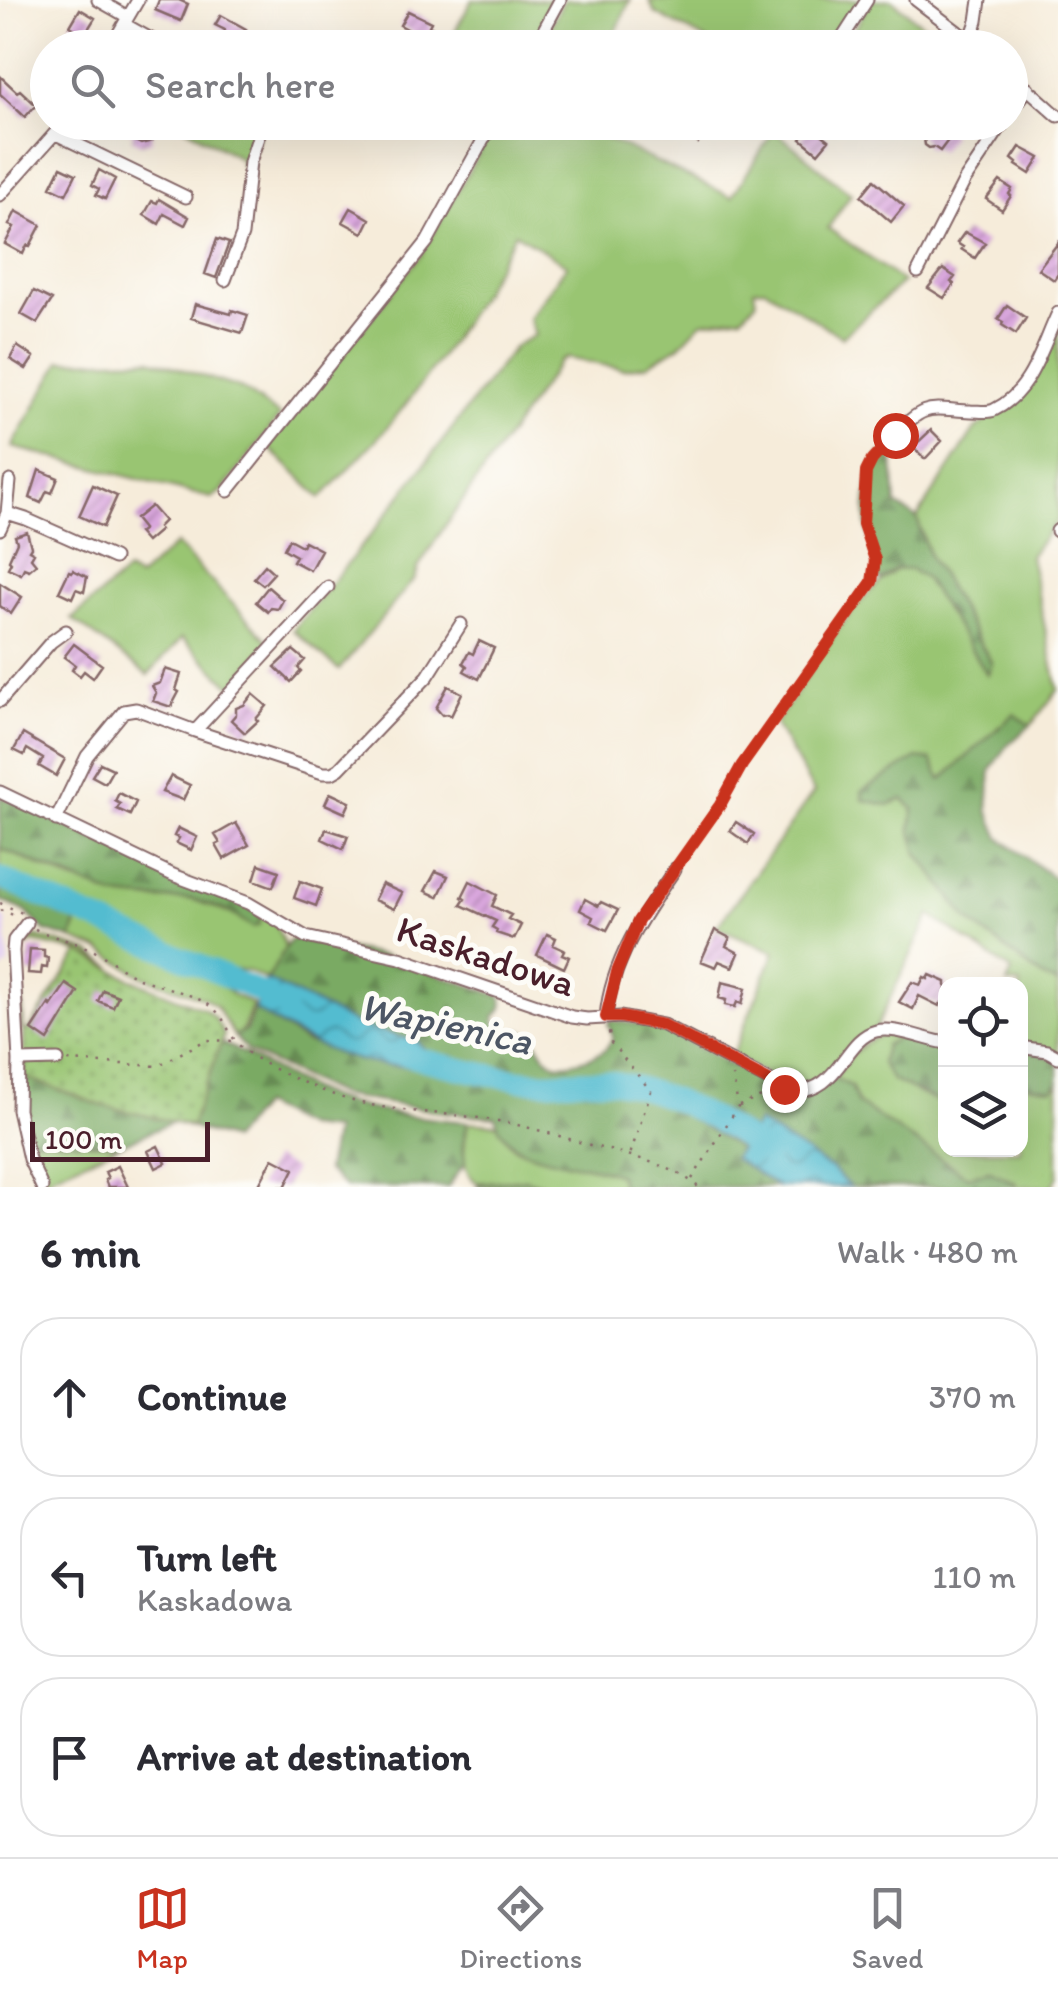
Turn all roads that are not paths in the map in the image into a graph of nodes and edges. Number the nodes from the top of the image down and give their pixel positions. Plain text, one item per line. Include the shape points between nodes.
1 (98, 0) edge
2 (138, 0) edge
3 (560, 0) edge
4 (867, 0) edge
5 (916, 0) edge
6 (980, 0) edge
7 (126, 20) junction
8 (120, 30) edge
9 (141, 30) edge
10 (544, 30) edge
11 (848, 30) edge
12 (956, 30) edge
13 (976, 30) edge
14 (1028, 88) edge
15 (1058, 116) edge
16 (51, 140) edge
17 (69, 140) edge
18 (257, 140) edge
19 (484, 140) edge
20 (992, 140) edge
21 (0, 196) edge
22 (186, 196) dead end
23 (918, 272) dead end
24 (226, 280) dead end
25 (1058, 314) edge
26 (895, 435) road end
27 (10, 481) dead end
28 (228, 491) dead end
29 (7, 513) junction
30 (0, 529) edge
31 (114, 558) dead end
32 (328, 587) dead end
33 (461, 624) dead end
34 (66, 631) dead end
35 (0, 701) edge
36 (195, 731) junction
37 (0, 792) edge
38 (56, 820) junction
39 (675, 869) road end
40 (27, 923) road end
41 (606, 1017) junction
42 (938, 1041) edge
43 (1028, 1048) edge
44 (1058, 1057) edge
45 (58, 1060) road end
46 (19, 1061) junction
47 (42, 1187) edge

1 - 7 street
2 - 7 street
3 - 10 street
4 - 11 street
5 - 12 street
6 - 13 street
7 - 8 street
7 - 9 street
14 - 15 street
16 - 21 street
17 - 22 street
18 - 24 street via 242,235
19 - 28 street via 427,242
20 - 23 street
25 - 26 street via 1036,367 992,411 928,409
27 - 29 street
29 - 30 street
29 - 31 street
32 - 36 street
33 - 36 street via 428,676 332,773
34 - 35 street
36 - 38 street via 136,709 124,711 87,756
37 - 38 street, Kaskadowa
38 - 41 street, Kaskadowa via 248,903 314,940 400,958 572,1017
39 - 41 street via 638,921
40 - 46 street via 13,951
41 - 42 street, Kaskadowa via 663,1025 784,1089 805,1092 877,1030
43 - 44 street
45 - 46 street
46 - 47 street via 20,1125

